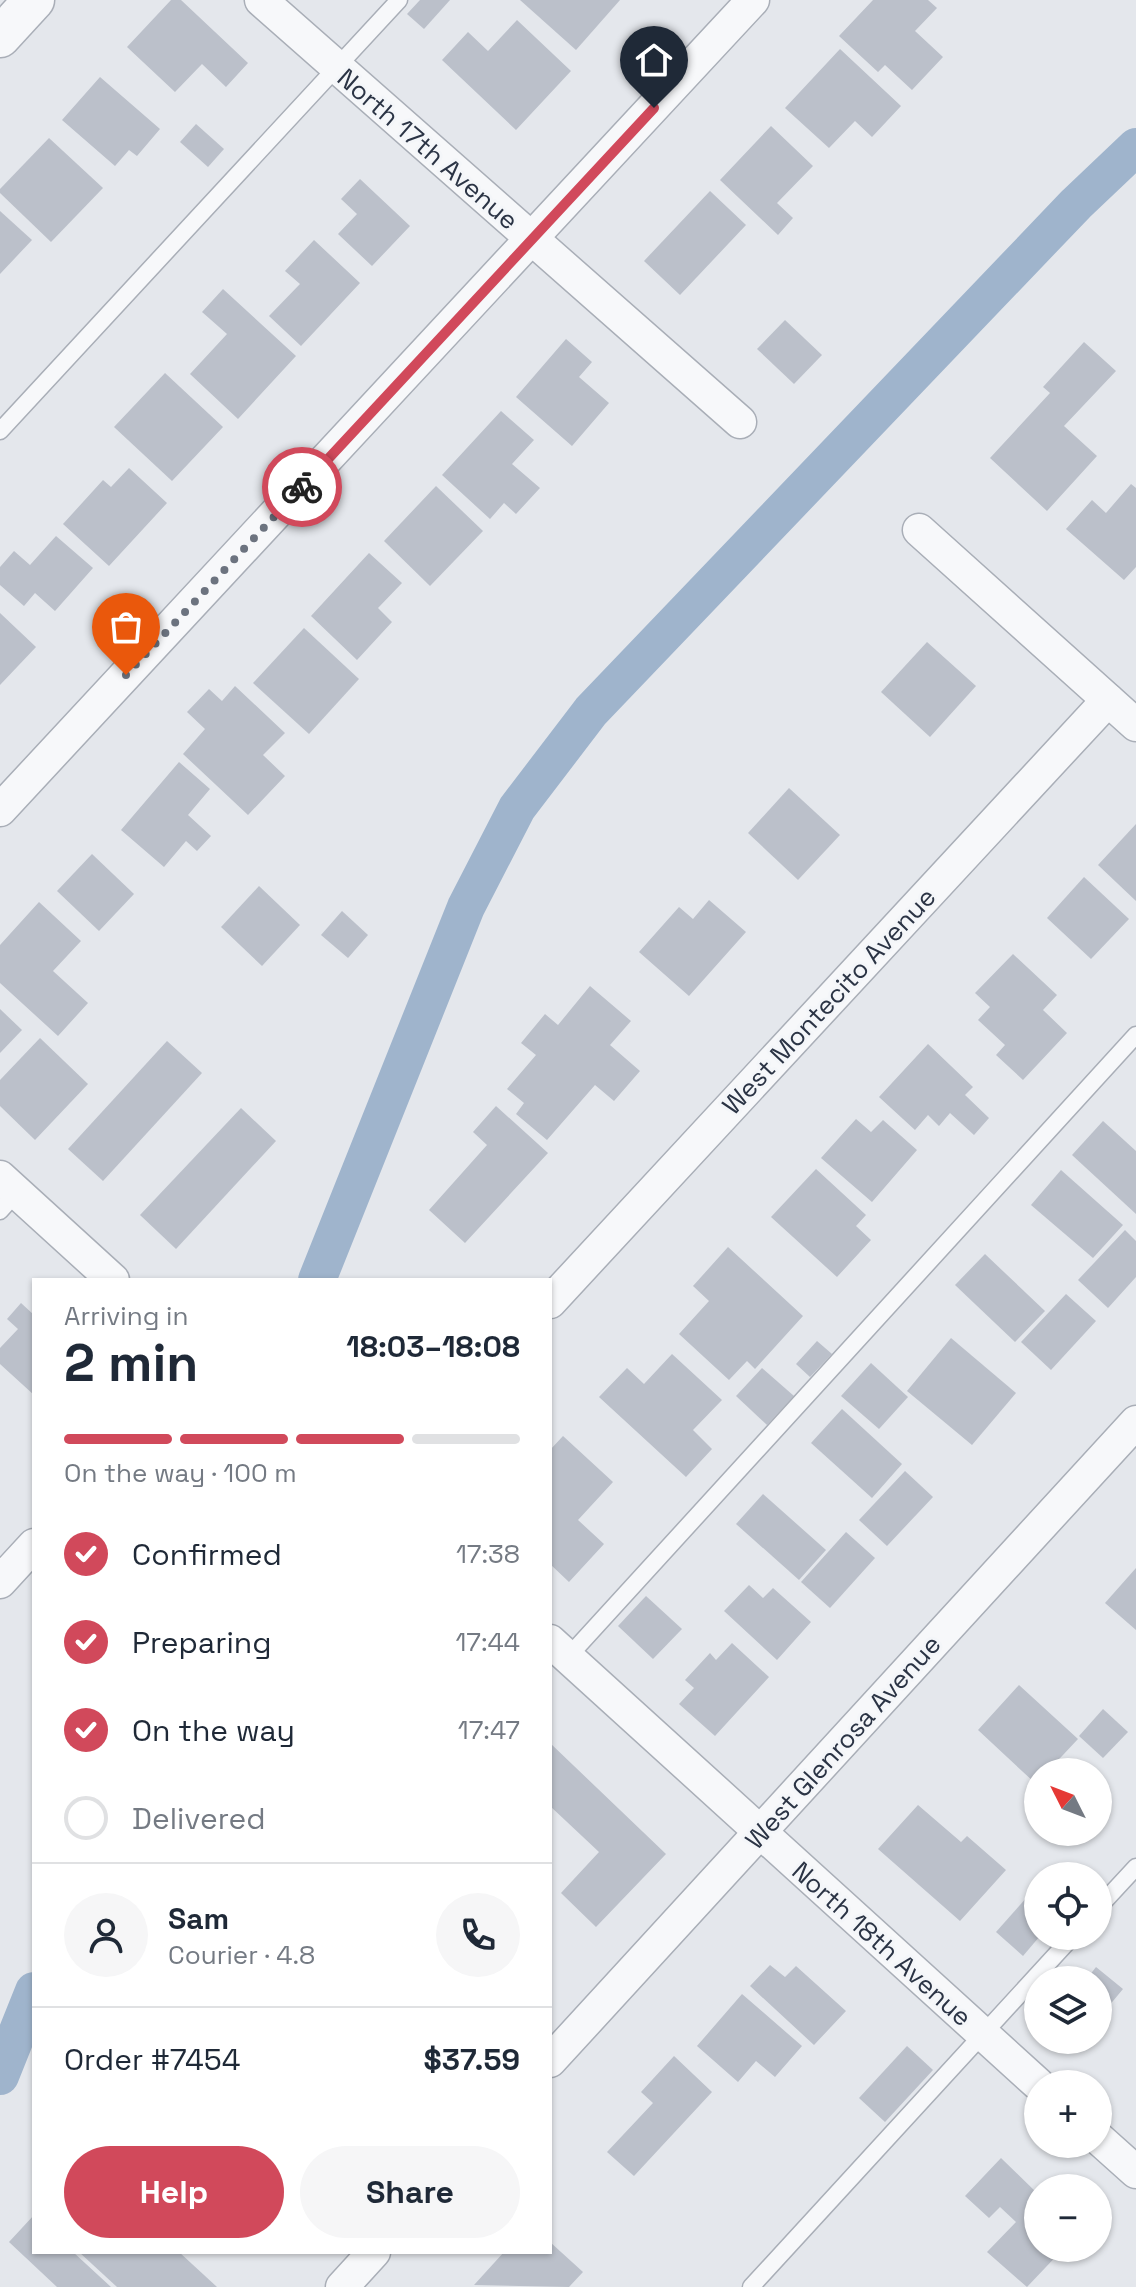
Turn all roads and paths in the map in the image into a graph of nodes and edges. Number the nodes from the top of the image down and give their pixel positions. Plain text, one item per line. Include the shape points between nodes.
1 (34, 0) edge
2 (261, 0) edge
3 (399, 0) edge
4 (753, 0) edge
5 (0, 37) edge
6 (337, 68) junction
7 (532, 241) junction
8 (740, 422) dead end
9 (0, 431) edge
10 (919, 530) dead end
11 (1108, 700) junction
12 (1136, 725) edge
13 (0, 810) edge
14 (1136, 1035) edge
15 (6, 1193) edge
16 (111, 1278) edge
17 (552, 1300) edge
18 (1136, 1422) edge
19 (32, 1547) edge
20 (0, 1582) edge
21 (559, 1649) edge
22 (759, 1834) junction
23 (1136, 1867) edge
24 (1112, 1893) edge
25 (1060, 1950) edge
26 (982, 2034) junction
27 (552, 2059) edge
28 (1024, 2072) edge
29 (1112, 2151) edge
30 (1136, 2172) edge
31 (372, 2254) edge
32 (342, 2287) edge
33 (751, 2287) edge

1 - 5 street
2 - 6 street, North 17th Avenue
3 - 6 lane
4 - 7 street
6 - 7 street, North 17th Avenue
6 - 9 lane
7 - 8 street, North 17th Avenue
7 - 13 street
10 - 11 street
11 - 12 street
11 - 17 street, West Montecito Avenue
14 - 21 lane
15 - 16 street
18 - 22 street, West Glenrosa Avenue
19 - 20 street
21 - 22 street, North 18th Avenue
22 - 26 street, North 18th Avenue
22 - 27 street, West Glenrosa Avenue
23 - 24 lane
25 - 26 lane
26 - 28 street, North 18th Avenue
26 - 33 lane
29 - 30 street
31 - 32 street

